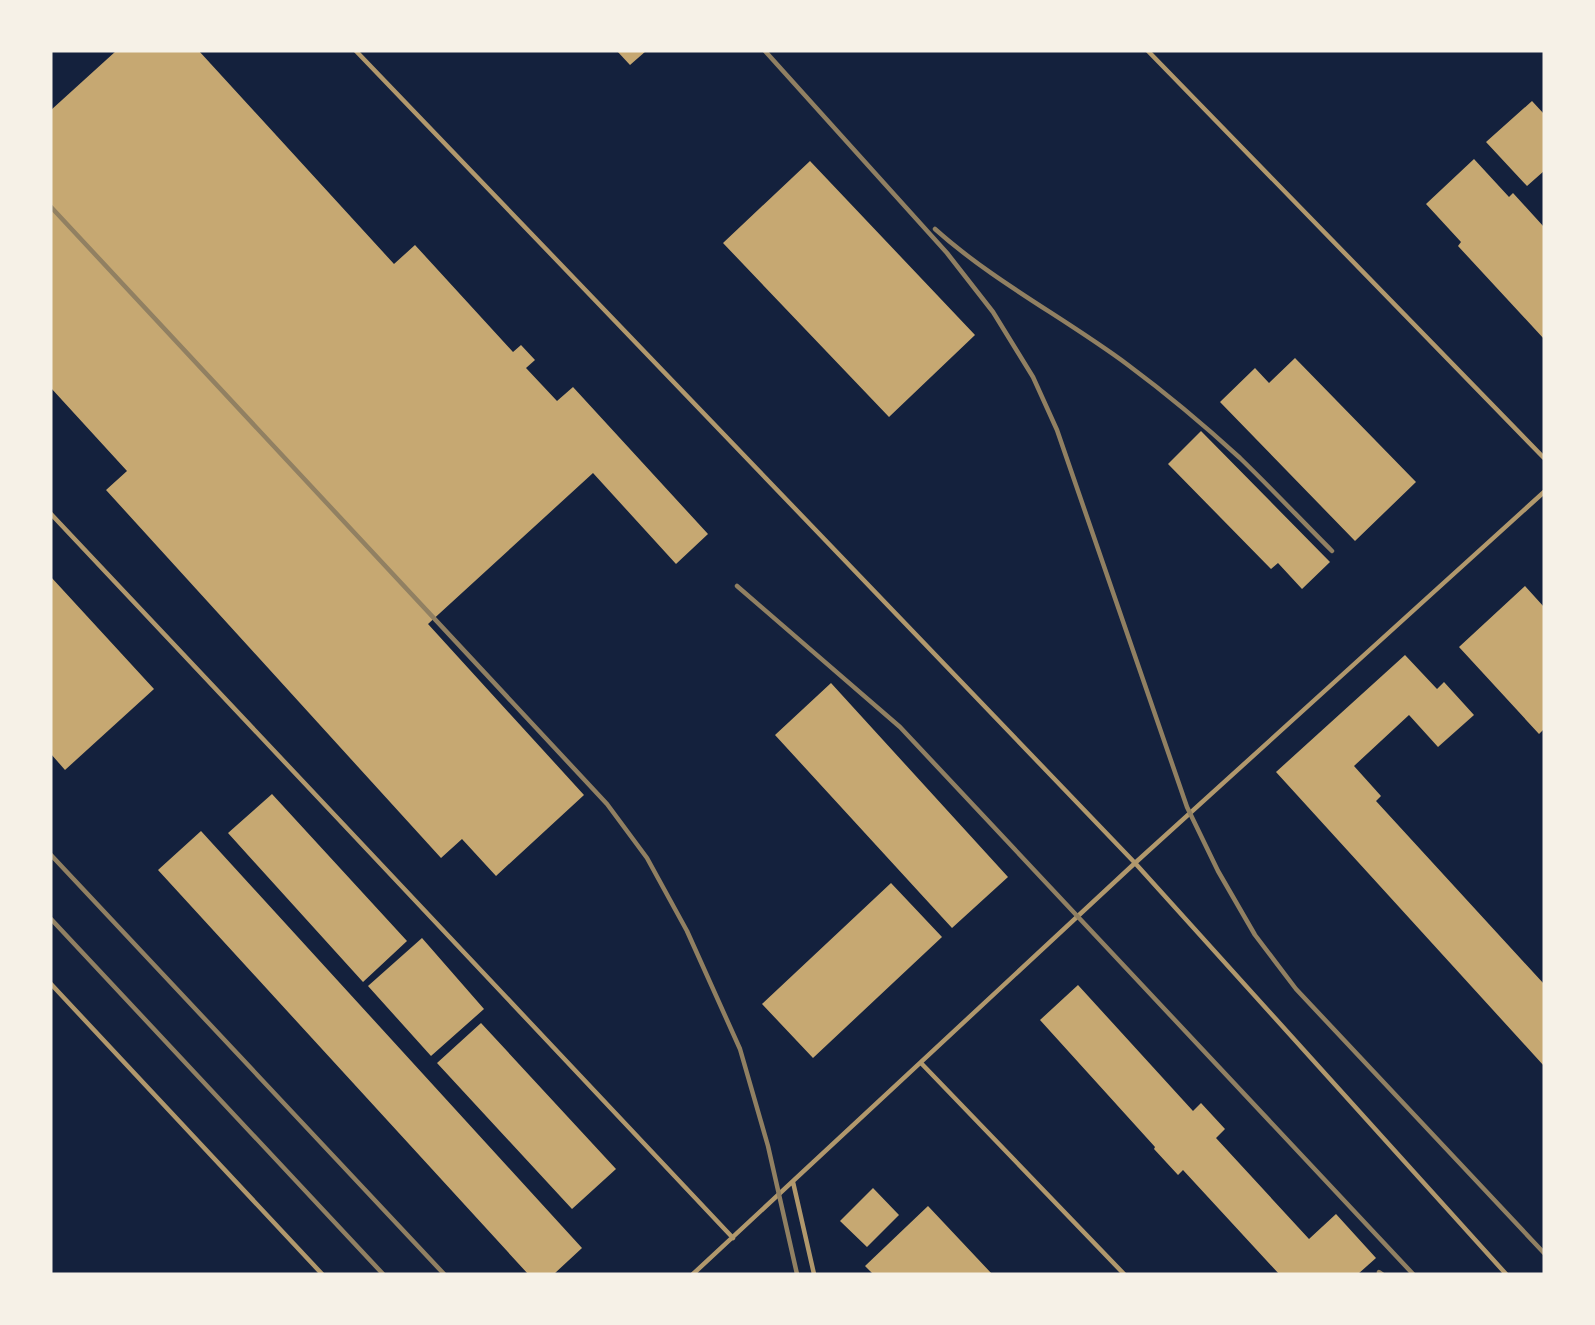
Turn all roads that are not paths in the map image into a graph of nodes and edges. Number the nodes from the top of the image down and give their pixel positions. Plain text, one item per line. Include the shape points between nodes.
1 (356, 51) edge
2 (1149, 51) edge
3 (1544, 458) edge
4 (1544, 492) edge
5 (51, 514) edge
6 (1135, 863) junction
7 (51, 984) edge
8 (921, 1063) junction
9 (793, 1182) junction
10 (733, 1238) junction
11 (322, 1274) edge
12 (693, 1274) edge
13 (814, 1274) edge
14 (1124, 1274) edge
15 (1506, 1274) edge

1 - 6 lane
2 - 3 lane
4 - 6 lane
5 - 10 lane
6 - 8 lane
6 - 15 lane
7 - 11 lane
8 - 9 lane
8 - 14 lane
9 - 10 lane
9 - 13 lane
10 - 12 lane

